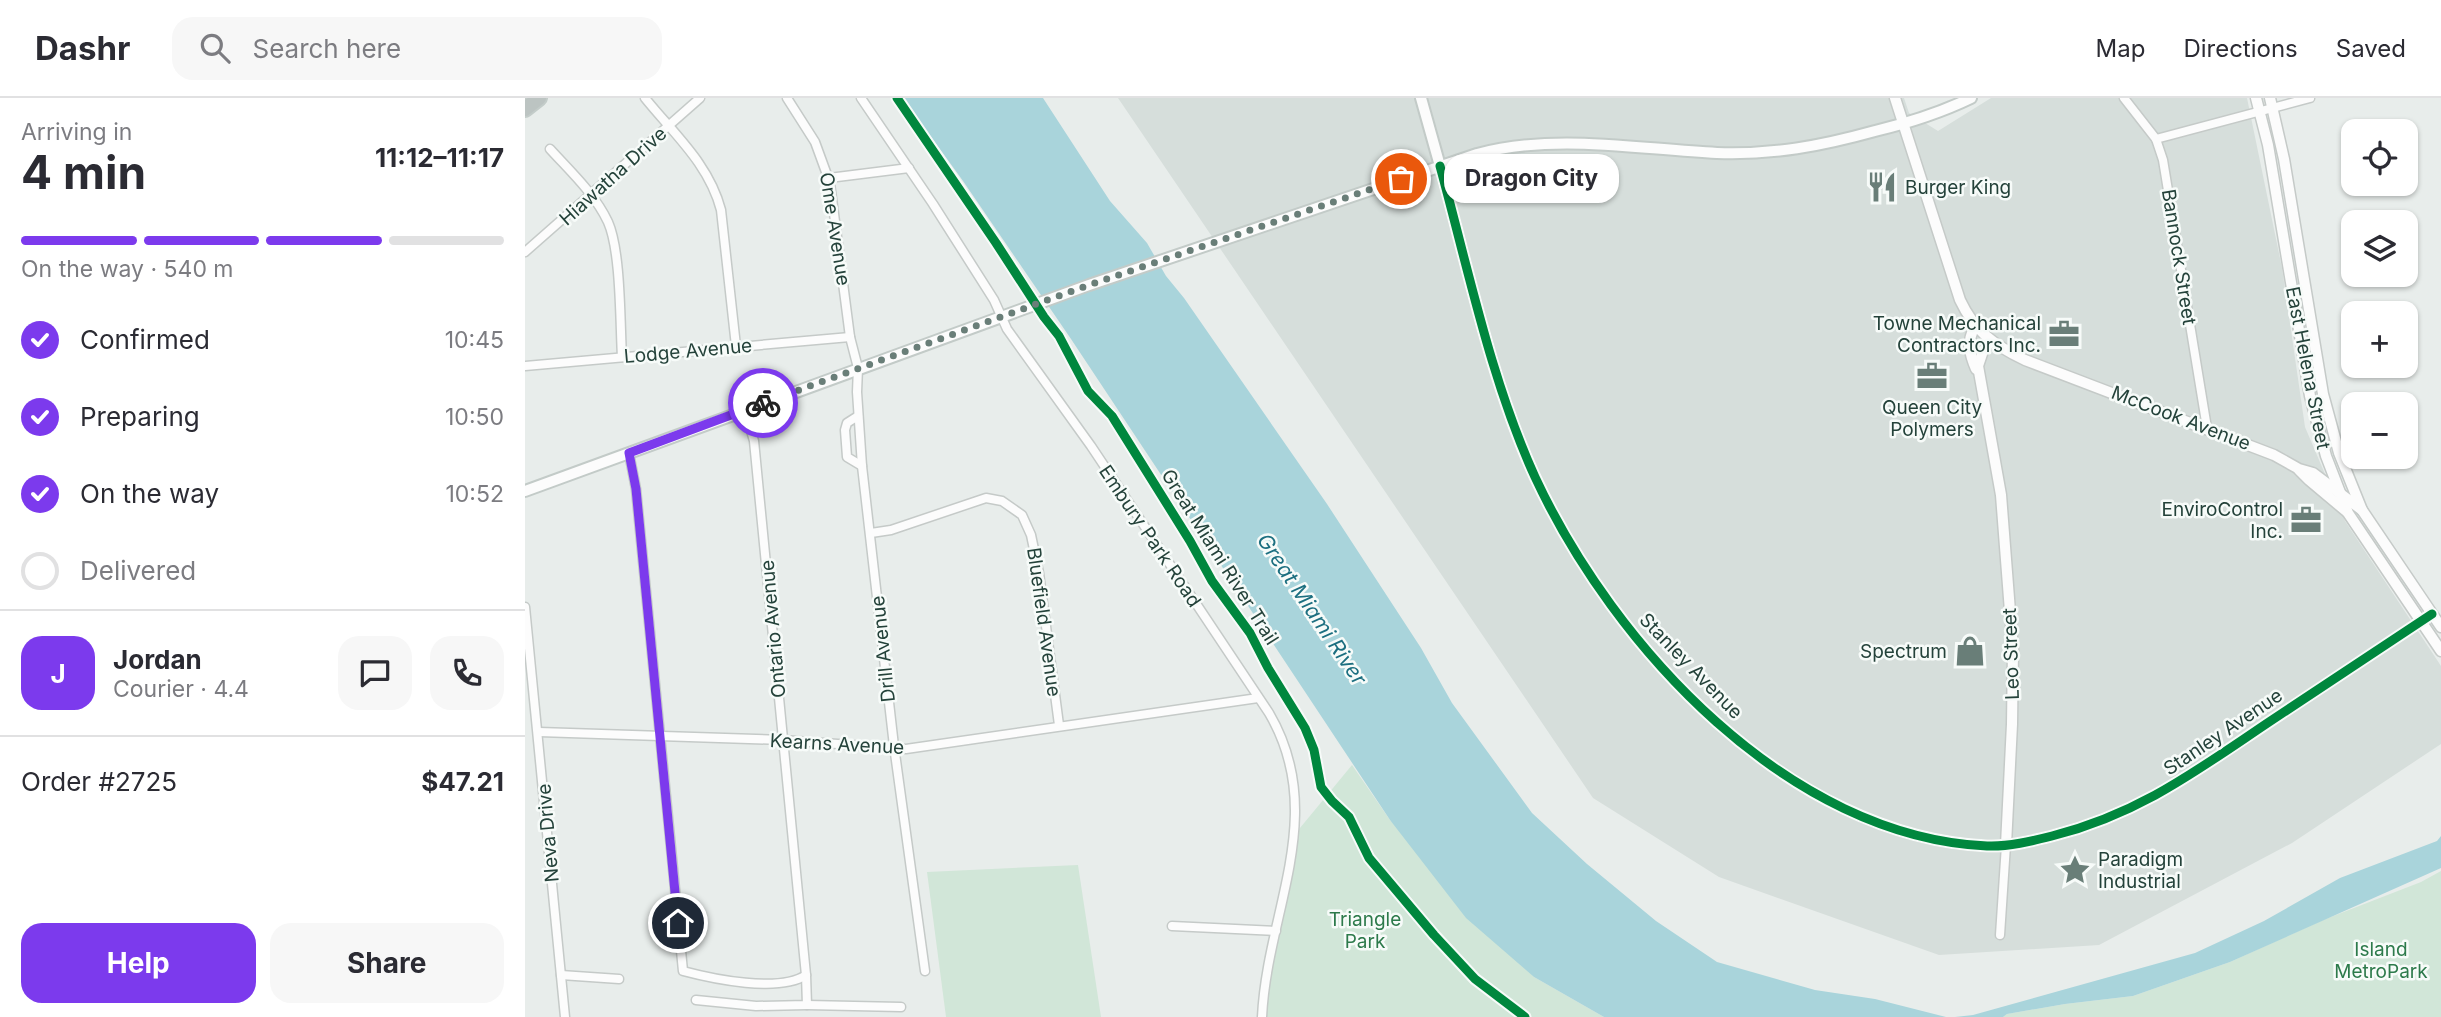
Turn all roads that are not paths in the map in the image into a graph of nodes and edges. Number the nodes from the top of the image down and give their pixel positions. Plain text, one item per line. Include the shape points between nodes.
1 (539, 98) edge
2 (645, 98) edge
3 (700, 98) edge
4 (787, 98) edge
5 (861, 98) edge
6 (1421, 98) edge
7 (1895, 98) edge
8 (1971, 98) edge
9 (2124, 98) edge
10 (2256, 98) edge
11 (2310, 98) edge
12 (2272, 103) edge
13 (525, 109) edge
14 (2260, 112) junction
15 (1905, 123) junction
16 (668, 127) junction
17 (2156, 139) junction
18 (550, 149) dead end
19 (1440, 166) junction
20 (909, 168) junction
21 (829, 178) junction
22 (591, 196) junction
23 (2291, 204) junction
24 (2278, 205) junction
25 (525, 252) edge
26 (2309, 308) junction
27 (2295, 310) junction
28 (1001, 316) junction
29 (1975, 327) junction
30 (850, 337) junction
31 (1991, 341) junction
32 (736, 346) junction
33 (622, 357) junction
34 (525, 366) edge
35 (858, 368) junction
36 (1979, 376) junction
37 (745, 410) junction
38 (858, 416) junction
39 (2207, 428) junction
40 (629, 453) junction
41 (862, 466) junction
42 (2299, 469) junction
43 (525, 491) edge
44 (2342, 495) junction
45 (2362, 510) junction
46 (2347, 512) junction
47 (871, 533) junction
48 (525, 607) edge
49 (2432, 614) junction
50 (2421, 622) junction
51 (2441, 628) edge
52 (2441, 651) edge
53 (1258, 698) junction
54 (1059, 725) junction
55 (538, 732) junction
56 (661, 736) junction
57 (783, 740) junction
58 (894, 746) junction
59 (2006, 845) junction
60 (1173, 926) dead end
61 (1276, 931) junction
62 (2000, 934) dead end
63 (925, 971) dead end
64 (561, 975) junction
65 (806, 975) junction
66 (619, 979) dead end
67 (696, 1000) dead end
68 (807, 1005) junction
69 (901, 1007) dead end
70 (565, 1017) edge
71 (1262, 1017) edge

1 - 13 highway
2 - 16 street
3 - 16 street, Hiawatha Drive
4 - 21 street, Ome Avenue via 815,142
5 - 20 street, Embury Park Road
6 - 19 main road, Stanley Avenue
7 - 15 street, Leo Street
8 - 15 main road
9 - 17 street, Bannock Street
10 - 14 street, East Helena Street
11 - 12 street
12 - 14 street
12 - 23 street, East Helena Street
14 - 17 street
14 - 24 street, East Helena Street
15 - 19 main road via 1830,144 1773,152 1539,143 1492,150
15 - 29 street, Leo Street via 1955,286
16 - 22 street, Hiawatha Drive
16 - 32 street via 697,159 717,195
17 - 39 street, Bannock Street
18 - 22 street
19 - 28 main road
19 - 59 street, Stanley Avenue via 1497,374 1522,446 1566,536 1631,631 1719,724 1812,791 1869,819 1916,835 1972,845
20 - 21 street
20 - 28 street, Embury Park Road
21 - 30 street, Ome Avenue
22 - 25 street, Hiawatha Drive
22 - 33 street via 613,236
23 - 24 street
23 - 26 street, East Helena Street
24 - 27 street, East Helena Street
26 - 27 street
26 - 45 street, East Helena Street via 2330,424
27 - 44 street, East Helena Street via 2313,413
28 - 35 main road
28 - 53 street, Embury Park Road
29 - 31 street, Leo Street
29 - 36 street, Leo Street via 1970,348
30 - 32 street, Lodge Avenue
30 - 35 street, Ome Avenue
31 - 36 street, Leo Street via 1980,358
31 - 39 street, McCook Avenue via 2025,360
32 - 33 street, Lodge Avenue
33 - 34 street, Lodge Avenue
35 - 37 main road
35 - 38 street, Drill Avenue
36 - 59 street, Leo Street via 2001,495 2013,650
37 - 40 main road
37 - 57 street, Ontario Avenue via 754,441
38 - 41 street, Drill Avenue
38 - 41 street via 847,423 845,443 847,457
39 - 42 street, McCook Avenue
40 - 43 main road
40 - 56 street
41 - 47 street, Drill Avenue
42 - 44 street, McCook Avenue
42 - 46 street
44 - 45 street, McCook Avenue
44 - 46 street, East Helena Street
45 - 49 street, East Helena Street
46 - 50 street, East Helena Street
47 - 54 street, Bluefield Avenue via 986,498 1009,504 1022,515 1039,573
47 - 58 street, Drill Avenue
48 - 55 street, Neva Drive
49 - 50 street, Stanley Avenue
49 - 51 street, East Helena Street
50 - 52 street, East Helena Street
50 - 59 street, Stanley Avenue via 2161,793 2077,829
53 - 54 street, Kearns Avenue
53 - 61 street, Embury Park Road via 1286,746 1296,794 1295,834
54 - 58 street, Kearns Avenue via 906,749
55 - 56 street, Kearns Avenue
55 - 64 street, Neva Drive
56 - 57 street, Kearns Avenue
56 - 65 street via 683,971 769,983 794,982
57 - 58 street, Kearns Avenue
57 - 65 street, Ontario Avenue
58 - 63 street, Drill Avenue
59 - 62 street, Leo Street
60 - 61 street
61 - 71 street, Embury Park Road
64 - 66 street
64 - 70 street, Neva Drive
65 - 68 street, Ontario Avenue
67 - 68 street
68 - 69 street

